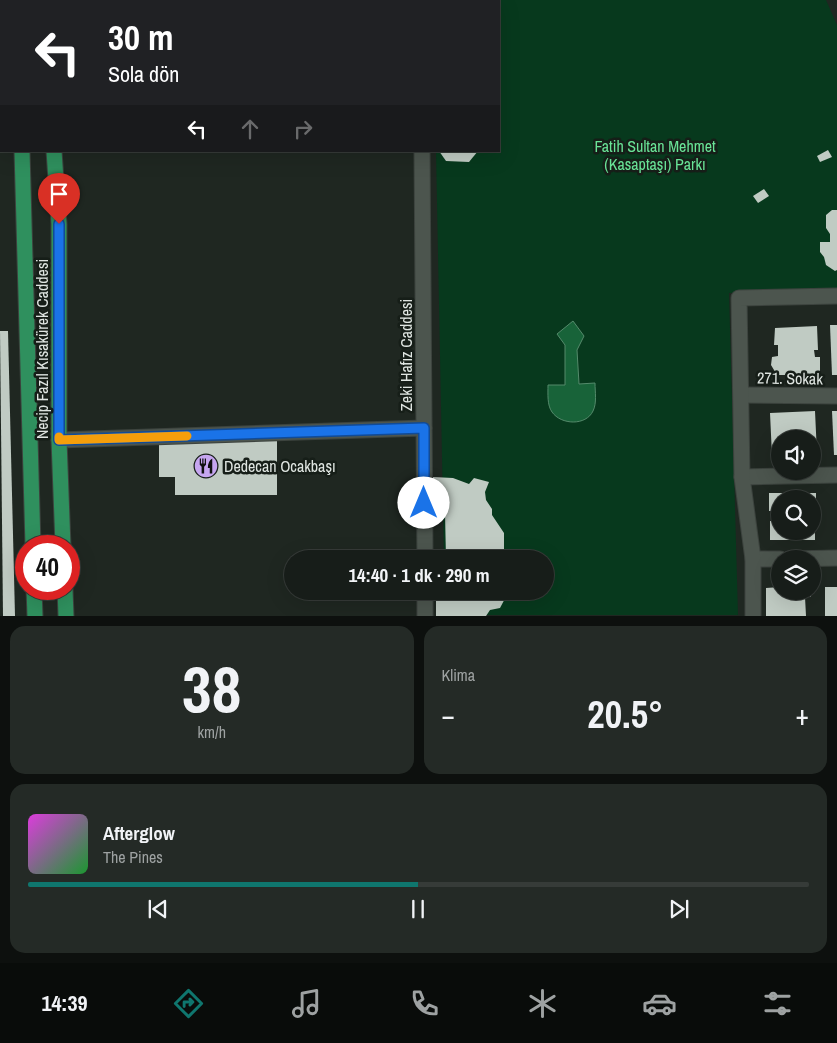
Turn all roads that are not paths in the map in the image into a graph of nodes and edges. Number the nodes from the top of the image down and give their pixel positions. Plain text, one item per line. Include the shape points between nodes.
1 (22, 152) edge
2 (54, 152) edge
3 (422, 152) edge
4 (837, 296) edge
5 (742, 395) junction
6 (837, 396) edge
7 (424, 428) junction
8 (59, 440) junction
9 (837, 475) edge
10 (742, 477) junction
11 (33, 535) edge
12 (63, 535) edge
13 (425, 550) edge
14 (821, 558) edge
15 (837, 558) edge
16 (753, 559) junction
17 (771, 559) edge
18 (34, 600) edge
19 (65, 600) edge
20 (425, 600) edge
21 (35, 616) edge
22 (66, 616) edge
23 (425, 616) edge
24 (753, 616) edge

1 - 11 main road, Necip Fazıl Kısakürek Caddesi
2 - 8 main road, Necip Fazıl Kısakürek Caddesi via 59,224
3 - 7 street, Zeki Hafız Caddesi
4 - 5 street via 739,298
5 - 6 street, 271. Sokak
5 - 10 street
7 - 8 street
7 - 13 street, Zeki Hafız Caddesi
8 - 12 main road, Necip Fazıl Kısakürek Caddesi
9 - 10 street
10 - 16 street
14 - 15 street
16 - 17 street
16 - 24 street
18 - 21 main road
19 - 22 main road
20 - 23 street

